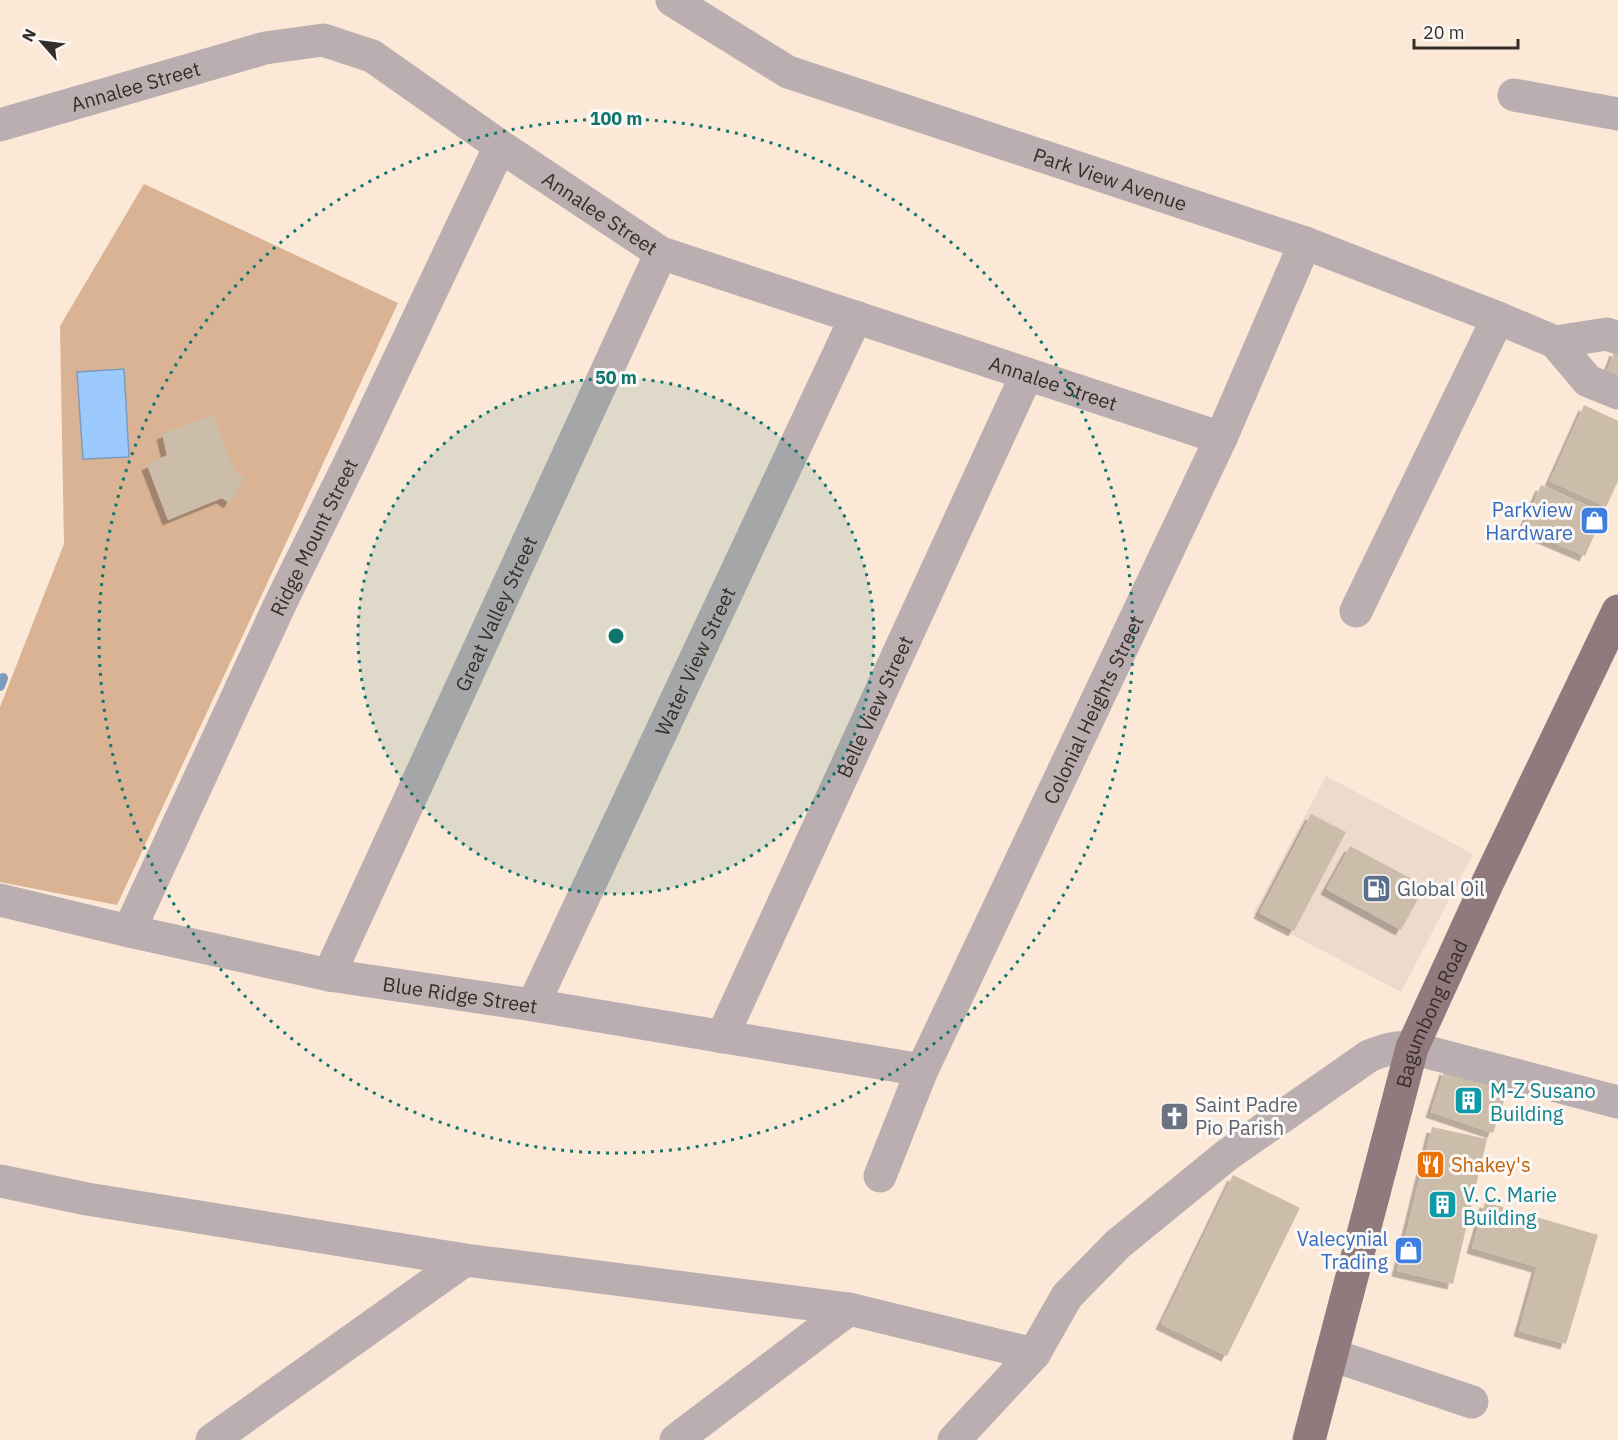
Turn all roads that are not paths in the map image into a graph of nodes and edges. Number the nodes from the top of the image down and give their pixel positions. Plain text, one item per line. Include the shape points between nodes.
1 (672, 0) edge
2 (1514, 95) dead end
3 (1618, 114) edge
4 (0, 124) edge
5 (501, 146) junction
6 (1305, 243) junction
7 (661, 253) junction
8 (856, 317) junction
9 (1498, 318) junction
10 (1618, 338) edge
11 (1555, 342) junction
12 (1027, 374) junction
13 (1618, 393) edge
14 (1221, 438) junction
15 (1356, 611) dead end
16 (1618, 611) edge
17 (0, 900) edge
18 (129, 931) junction
19 (329, 975) junction
20 (533, 1005) junction
21 (722, 1036) junction
22 (1412, 1048) junction
23 (922, 1070) junction
24 (1618, 1102) edge
25 (880, 1176) dead end
26 (0, 1181) edge
27 (465, 1260) junction
28 (849, 1309) junction
29 (1034, 1354) junction
30 (1332, 1354) junction
31 (1472, 1402) dead end
32 (212, 1440) edge
33 (676, 1440) edge
34 (954, 1440) edge
35 (1309, 1440) edge

1 - 6 street, Park View Avenue via 788,72
2 - 3 street
4 - 5 street, Annalee Street via 265,48 323,40 372,56
5 - 7 street, Annalee Street
5 - 18 street, Ridge Mount Street via 281,602
6 - 9 street, Park View Avenue
6 - 14 street, Colonial Heights Street
7 - 8 street, Annalee Street
7 - 19 street, Great Valley Street
8 - 12 street, Annalee Street
8 - 20 street, Water View Street
9 - 11 street, Park View Avenue
9 - 15 street
10 - 11 street via 1607,334
11 - 13 street, Park View Avenue via 1588,381
12 - 14 street, Annalee Street
12 - 21 street, Belle View Street
14 - 23 street, Colonial Heights Street
16 - 22 main road, Bagumbong Road
17 - 18 street, Blue Ridge Street
18 - 19 street, Blue Ridge Street
19 - 20 street, Blue Ridge Street
20 - 21 street, Blue Ridge Street
21 - 23 street, Blue Ridge Street
22 - 24 street
22 - 29 street via 1400,1046 1369,1056 1227,1155 1118,1244 1074,1288
22 - 30 main road, Bagumbong Road
23 - 25 street, Colonial Heights Street
26 - 27 street via 87,1199
27 - 28 street
27 - 32 street
28 - 29 street
28 - 33 street
29 - 34 street
30 - 31 street
30 - 35 main road, Bagumbong Road

